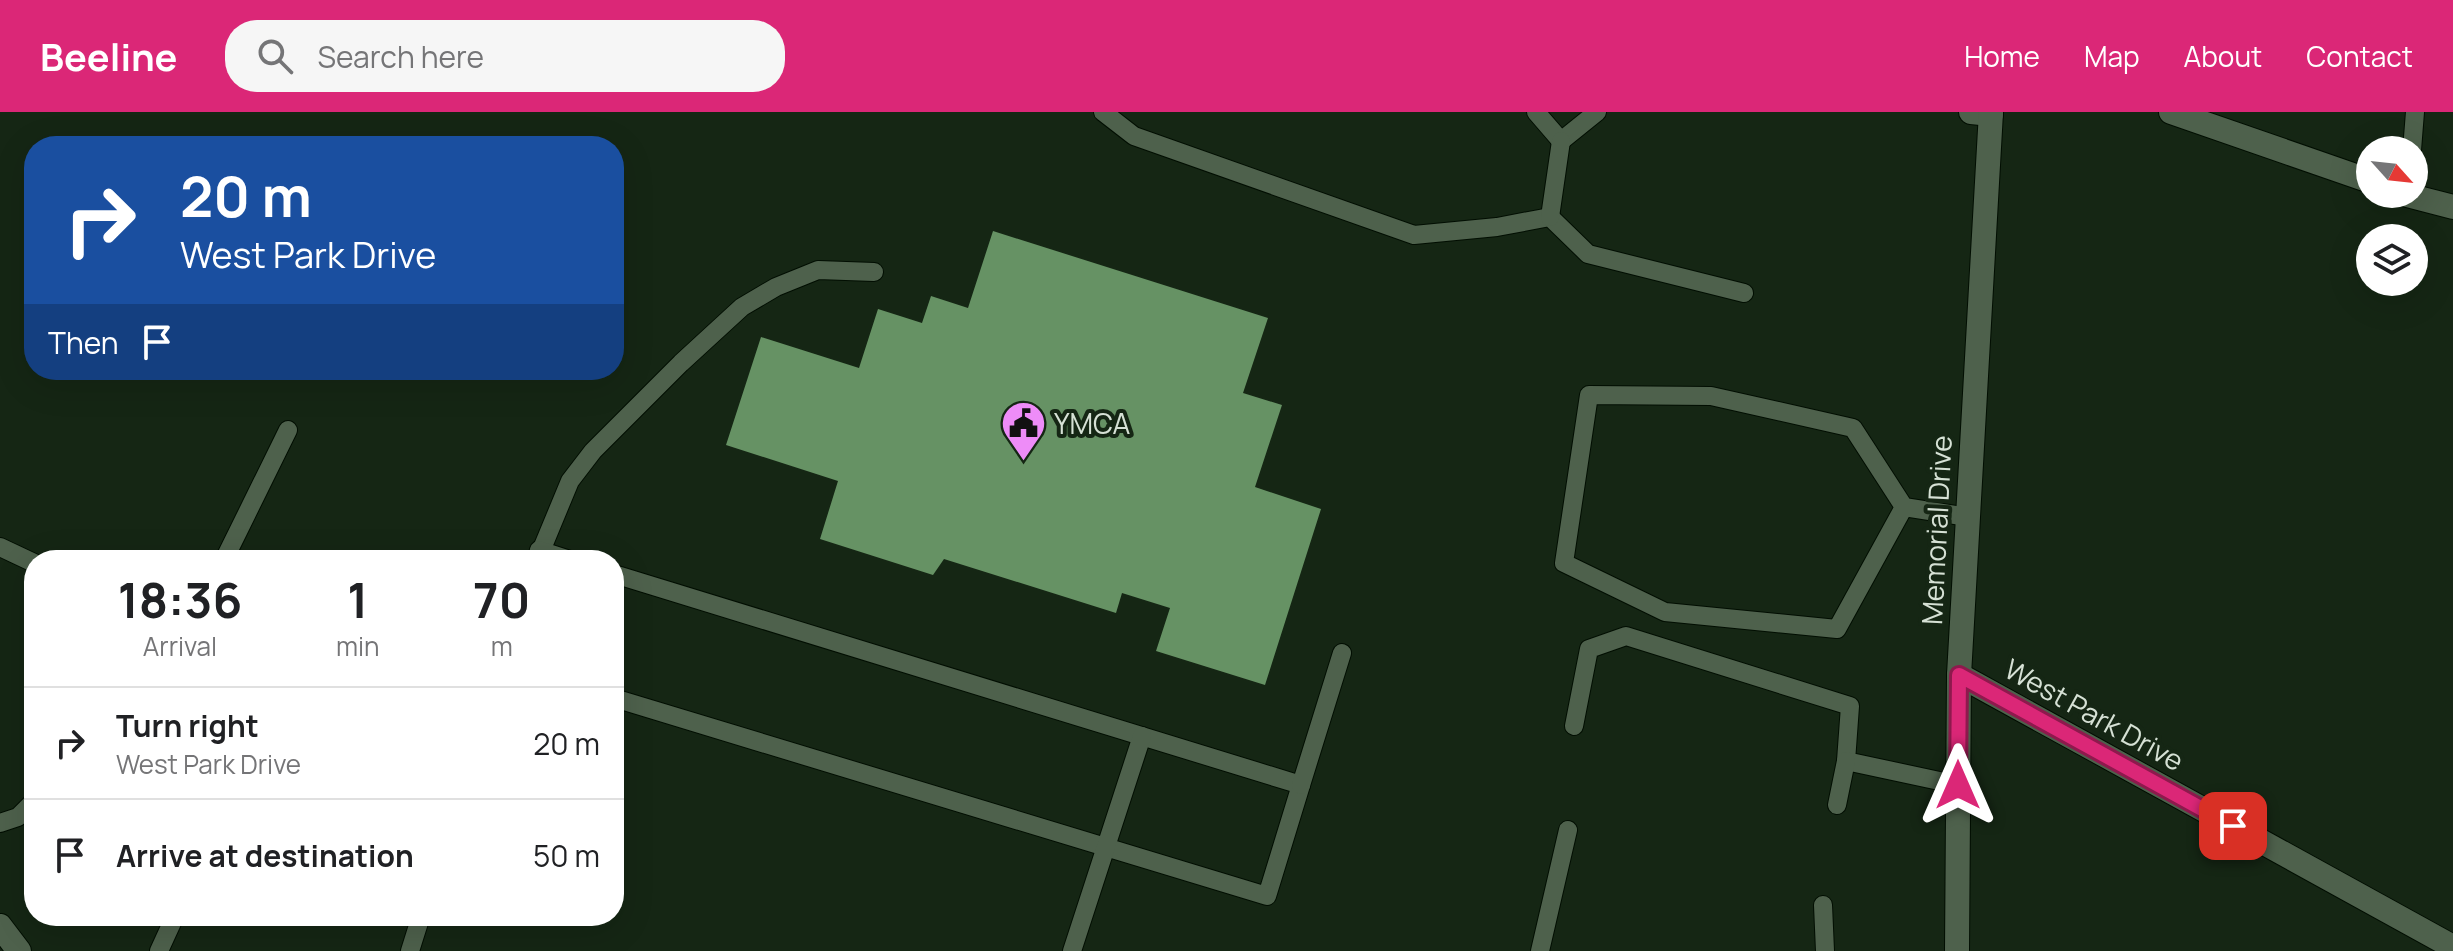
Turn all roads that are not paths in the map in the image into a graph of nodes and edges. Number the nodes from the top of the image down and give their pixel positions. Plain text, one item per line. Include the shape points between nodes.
1 (1103, 112) edge
2 (1536, 112) edge
3 (1597, 112) edge
4 (2171, 112) edge
5 (2415, 112) edge
6 (1984, 113) edge
7 (2413, 136) edge
8 (1561, 141) junction
9 (2356, 176) edge
10 (2428, 200) edge
11 (2453, 207) edge
12 (1550, 217) junction
13 (874, 272) dead end
14 (1744, 293) dead end
15 (288, 430) dead end
16 (1904, 507) junction
17 (1968, 517) junction
18 (0, 547) edge
19 (229, 550) edge
20 (541, 550) edge
21 (24, 558) edge
22 (624, 577) edge
23 (1342, 653) dead end
24 (1959, 675) junction
25 (624, 701) edge
26 (1574, 726) dead end
27 (1142, 736) junction
28 (1846, 761) junction
29 (1301, 785) junction
30 (1958, 785) junction
31 (1837, 805) dead end
32 (24, 811) edge
33 (0, 823) edge
34 (1568, 830) dead end
35 (1105, 847) junction
36 (1823, 905) dead end
37 (0, 926) edge
38 (170, 926) edge
39 (418, 926) edge
40 (2453, 947) edge
41 (19, 951) edge
42 (159, 951) edge
43 (410, 951) edge
44 (1072, 951) edge
45 (1540, 951) edge
46 (1825, 951) edge
47 (1957, 951) edge

1 - 12 lane via 1134,136 1414,235
2 - 8 lane
3 - 8 lane
4 - 9 street
5 - 7 lane
6 - 17 street, Memorial Drive
8 - 12 lane
10 - 11 street
12 - 14 lane via 1588,254
13 - 20 lane via 818,270 742,307 593,451 570,481
15 - 19 lane
16 - 16 lane via 1853,428 1711,396 1589,395 1564,563 1665,612 1837,629
16 - 17 lane
17 - 24 street, Memorial Drive
18 - 21 lane
22 - 27 lane
23 - 29 lane
24 - 30 street, Memorial Drive
24 - 40 street, West Park Drive
25 - 35 lane
26 - 28 lane via 1589,649 1626,636 1850,706
27 - 29 lane
27 - 35 lane
28 - 30 lane
28 - 31 lane
29 - 35 lane via 1267,896
30 - 47 street, Memorial Drive
32 - 33 lane
34 - 45 lane
35 - 44 lane
36 - 46 lane
37 - 41 street
38 - 42 lane
39 - 43 lane

